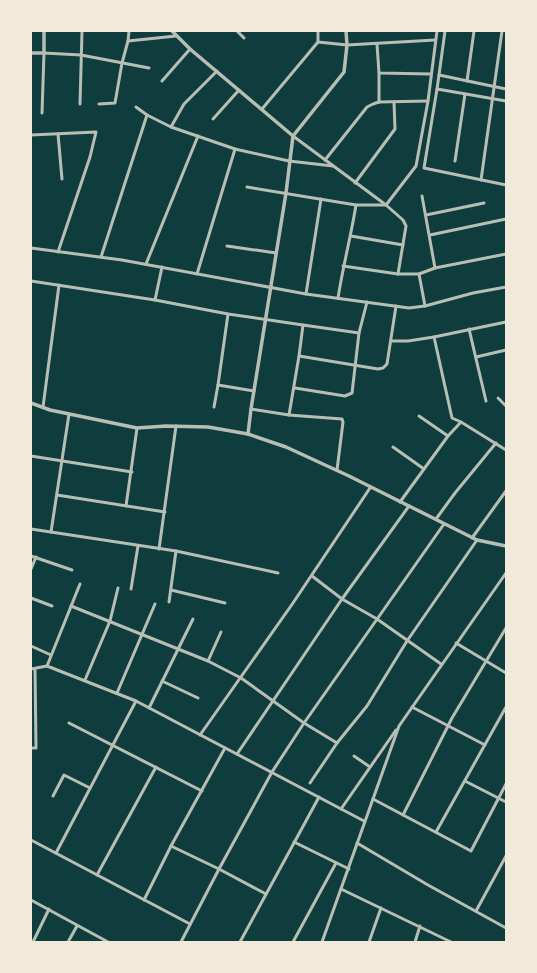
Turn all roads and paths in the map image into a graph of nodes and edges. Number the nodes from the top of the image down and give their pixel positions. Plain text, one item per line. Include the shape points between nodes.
1 (44, 31) edge
2 (82, 31) edge
3 (129, 31) edge
4 (172, 31) edge
5 (237, 31) edge
6 (318, 31) edge
7 (346, 31) edge
8 (437, 31) edge
9 (446, 31) edge
10 (474, 31) edge
11 (502, 31) edge
12 (176, 36) junction
13 (244, 38) dead end
14 (435, 40) junction
15 (128, 41) junction
16 (318, 42) junction
17 (377, 44) junction
18 (347, 45) junction
19 (190, 49) junction
20 (31, 53) edge
21 (44, 53) junction
22 (82, 55) junction
23 (122, 63) junction
24 (149, 68) dead end
25 (217, 71) junction
26 (380, 73) junction
27 (431, 74) junction
28 (438, 75) junction
29 (162, 81) dead end
30 (467, 81) junction
31 (494, 86) junction
32 (436, 89) junction
33 (506, 89) edge
34 (239, 90) junction
35 (465, 94) junction
36 (493, 99) junction
37 (428, 101) junction
38 (506, 101) edge
39 (379, 102) junction
40 (394, 102) junction
41 (80, 104) dead end
42 (100, 104) dead end
43 (136, 107) dead end
44 (262, 109) junction
45 (42, 113) dead end
46 (147, 115) junction
47 (213, 119) dead end
48 (171, 127) junction
49 (58, 134) junction
50 (31, 135) edge
51 (198, 136) junction
52 (293, 136) junction
53 (235, 149) junction
54 (325, 160) junction
55 (289, 161) junction
56 (455, 161) dead end
57 (333, 166) junction
58 (62, 179) dead end
59 (481, 180) junction
60 (355, 183) junction
61 (506, 184) edge
62 (247, 187) dead end
63 (286, 193) junction
64 (422, 196) dead end
65 (321, 199) junction
66 (484, 203) dead end
67 (356, 205) junction
68 (386, 205) junction
69 (426, 215) junction
70 (506, 219) edge
71 (430, 235) junction
72 (351, 236) junction
73 (403, 245) junction
74 (227, 246) dead end
75 (31, 248) edge
76 (58, 252) junction
77 (276, 253) junction
78 (506, 254) edge
79 (101, 257) junction
80 (146, 264) junction
81 (343, 266) junction
82 (162, 267) junction
83 (435, 268) junction
84 (197, 274) junction
85 (398, 274) junction
86 (419, 274) junction
87 (31, 281) edge
88 (59, 286) junction
89 (506, 287) edge
90 (271, 288) junction
91 (306, 294) junction
92 (338, 298) junction
93 (155, 300) junction
94 (367, 302) junction
95 (396, 306) junction
96 (425, 306) junction
97 (228, 314) junction
98 (266, 320) junction
99 (506, 322) edge
100 (303, 325) junction
101 (469, 329) junction
102 (359, 333) junction
103 (434, 337) junction
104 (391, 341) junction
105 (506, 350) edge
106 (299, 356) junction
107 (476, 357) junction
108 (355, 366) junction
109 (218, 385) junction
110 (295, 388) junction
111 (254, 392) junction
112 (498, 398) dead end
113 (486, 401) dead end
114 (31, 403) edge
115 (506, 406) edge
116 (43, 407) junction
117 (214, 407) dead end
118 (251, 409) junction
119 (69, 414) junction
120 (289, 415) junction
121 (419, 416) dead end
122 (461, 422) junction
123 (176, 426) junction
124 (137, 428) junction
125 (248, 434) junction
126 (448, 436) junction
127 (496, 443) junction
128 (393, 447) dead end
129 (506, 450) edge
130 (31, 456) edge
131 (62, 460) junction
132 (424, 469) junction
133 (336, 470) junction
134 (132, 472) junction
135 (370, 488) junction
136 (506, 490) edge
137 (57, 495) junction
138 (400, 502) junction
139 (126, 506) junction
140 (409, 506) junction
141 (164, 512) junction
142 (436, 519) junction
143 (444, 524) junction
144 (31, 529) edge
145 (51, 532) junction
146 (472, 538) junction
147 (477, 540) junction
148 (138, 546) junction
149 (506, 546) edge
150 (160, 549) junction
151 (176, 552) junction
152 (31, 556) edge
153 (36, 558) junction
154 (31, 569) edge
155 (72, 570) dead end
156 (278, 573) dead end
157 (506, 573) edge
158 (312, 576) junction
159 (80, 584) dead end
160 (118, 588) dead end
161 (131, 589) dead end
162 (171, 590) junction
163 (31, 598) edge
164 (342, 599) junction
165 (169, 602) dead end
166 (225, 603) dead end
167 (154, 604) dead end
168 (52, 606) dead end
169 (71, 606) junction
170 (194, 619) dead end
171 (377, 619) junction
172 (110, 621) junction
173 (506, 628) edge
174 (221, 632) dead end
175 (142, 634) junction
176 (407, 641) junction
177 (456, 643) junction
178 (31, 646) edge
179 (179, 650) junction
180 (51, 655) junction
181 (208, 661) junction
182 (486, 661) junction
183 (442, 664) junction
184 (47, 666) junction
185 (33, 669) edge
186 (506, 673) edge
187 (240, 678) junction
188 (85, 680) junction
189 (162, 681) junction
190 (117, 693) junction
191 (198, 698) dead end
192 (273, 700) junction
193 (136, 701) junction
194 (412, 707) junction
195 (506, 707) edge
196 (31, 708) edge
197 (36, 708) junction
198 (149, 708) junction
199 (70, 723) dead end
200 (304, 723) junction
201 (399, 726) junction
202 (448, 726) junction
203 (200, 735) junction
204 (336, 743) junction
205 (113, 745) junction
206 (485, 745) junction
207 (31, 748) edge
208 (225, 748) junction
209 (237, 754) junction
210 (354, 756) dead end
211 (156, 767) junction
212 (370, 767) junction
213 (272, 772) junction
214 (465, 781) junction
215 (310, 783) dead end
216 (506, 784) edge
217 (90, 788) junction
218 (202, 791) junction
219 (53, 796) dead end
220 (319, 797) junction
221 (498, 798) junction
222 (373, 799) junction
223 (506, 802) edge
224 (341, 809) junction
225 (403, 815) junction
226 (364, 821) junction
227 (436, 832) junction
228 (31, 840) edge
229 (294, 842) junction
230 (357, 843) junction
231 (171, 846) junction
232 (56, 853) junction
233 (506, 856) edge
234 (336, 863) junction
235 (219, 869) junction
236 (349, 869) junction
237 (97, 875) junction
238 (342, 889) junction
239 (266, 894) junction
240 (31, 900) edge
241 (144, 900) junction
242 (381, 908) junction
243 (50, 910) junction
244 (476, 911) junction
245 (190, 924) junction
246 (77, 926) junction
247 (420, 926) junction
248 (506, 928) edge
249 (33, 942) edge
250 (68, 942) edge
251 (108, 942) edge
252 (181, 942) edge
253 (240, 942) edge
254 (293, 942) edge
255 (322, 942) edge
256 (370, 942) edge
257 (414, 942) edge
258 (451, 942) edge

1 - 21 street
2 - 22 street
3 - 15 street
4 - 12 street
5 - 13 street
6 - 16 street
7 - 18 street
8 - 14 street
9 - 28 street
10 - 30 street
11 - 31 street
12 - 15 street
12 - 19 street
14 - 17 street
14 - 27 street
15 - 23 street
16 - 18 street
16 - 44 street
17 - 18 street
17 - 26 street
18 - 52 street via 344,72
19 - 25 street
19 - 29 street
20 - 21 street
21 - 22 street
21 - 45 street
22 - 23 street
22 - 41 street
23 - 24 street
23 - 42 street via 115,103
25 - 34 street
25 - 48 street via 184,104
26 - 27 street
26 - 39 street
27 - 37 street
28 - 30 street
28 - 32 street
30 - 31 street
31 - 33 street
31 - 36 street
32 - 35 street
32 - 59 street via 424,168
34 - 44 street
34 - 47 street
35 - 36 street
35 - 56 street
36 - 38 street
36 - 59 street
37 - 40 street
37 - 68 street via 416,166
39 - 40 street
39 - 54 street via 368,107
40 - 60 street via 395,129
43 - 46 street
44 - 52 street
46 - 48 street
46 - 79 street
48 - 51 street
49 - 50 street
49 - 58 street
49 - 76 street via 96,132
51 - 53 street
51 - 80 street
52 - 54 street
52 - 55 street
53 - 55 street
53 - 84 street
54 - 57 street
55 - 57 street
55 - 63 street
57 - 60 street
59 - 61 street
60 - 68 street
62 - 63 street
63 - 65 street
63 - 77 street
64 - 69 street
65 - 67 street
65 - 91 street
66 - 69 street
67 - 68 street
67 - 72 street
68 - 73 street via 404,220 406,226
69 - 71 street
70 - 71 street
71 - 83 street
72 - 73 street
72 - 81 street
73 - 85 street
74 - 77 street
75 - 76 street
76 - 79 street
77 - 90 street
78 - 83 street
79 - 80 street
80 - 82 street
81 - 85 street
81 - 92 street
82 - 84 street
82 - 93 street
83 - 86 street
84 - 90 street
85 - 86 street
86 - 96 street
87 - 88 street
88 - 93 street
88 - 116 street
89 - 96 street
90 - 91 street
90 - 98 street
91 - 92 street
92 - 94 street
93 - 97 street
94 - 95 street
94 - 102 street
95 - 96 street
95 - 104 street
97 - 98 street
97 - 109 street
98 - 100 street
98 - 111 street
99 - 101 street
100 - 102 street
100 - 106 street
101 - 103 street
101 - 107 street
102 - 108 street
103 - 104 street
103 - 122 street via 452,418
104 - 108 street via 387,364 383,368 378,370
105 - 107 street
106 - 108 street
106 - 110 street
107 - 113 street
108 - 110 street via 353,391 348,395
109 - 111 street
109 - 117 street
110 - 120 street
111 - 118 street
112 - 115 street
114 - 116 street
116 - 119 street
118 - 120 street
118 - 125 street
119 - 124 street
119 - 131 street
120 - 133 street via 342,419
121 - 126 street
122 - 126 street
122 - 127 street
123 - 124 street
123 - 125 street via 208,427
123 - 141 street
124 - 134 street
125 - 133 street via 286,447
126 - 132 street
127 - 129 street
127 - 142 street
128 - 132 street
130 - 131 street
131 - 134 street
131 - 137 street
132 - 138 street
133 - 135 street
134 - 139 street
135 - 138 street
135 - 158 street
136 - 146 street
137 - 139 street
137 - 145 street
138 - 140 street
139 - 141 street
140 - 142 street
140 - 164 street
141 - 150 street
142 - 143 street
143 - 146 street
143 - 171 street
144 - 145 street
145 - 148 street
146 - 147 street
147 - 149 street
147 - 176 street
148 - 150 street
148 - 161 street
150 - 151 street
151 - 156 street
151 - 162 street
152 - 153 street
153 - 154 street
153 - 155 street
157 - 177 street
158 - 164 street
158 - 187 street
159 - 169 street
160 - 172 street
162 - 165 street
162 - 166 street
163 - 168 street
164 - 171 street
164 - 192 street
167 - 175 street
169 - 172 street
169 - 180 street
170 - 179 street
171 - 176 street
171 - 200 street
172 - 175 street
172 - 188 street
173 - 182 street
174 - 181 street
175 - 179 street
175 - 190 street
176 - 183 street
176 - 204 street via 367,706
177 - 182 street
177 - 183 street
178 - 180 street
179 - 181 street
179 - 189 street
180 - 184 street
181 - 187 street
182 - 186 street
182 - 202 street
183 - 194 street
184 - 185 street
184 - 188 street
185 - 197 street
187 - 192 street
187 - 203 street
188 - 190 street
189 - 191 street
189 - 198 street
190 - 193 street
192 - 200 street
192 - 209 street
193 - 198 street
193 - 205 street
194 - 201 street
194 - 202 street
195 - 206 street
196 - 197 street
197 - 207 street via 36,748
198 - 203 street
199 - 205 street
200 - 204 street
200 - 213 street
201 - 212 street
201 - 222 street
202 - 206 street
202 - 225 street
203 - 208 street
204 - 215 street
205 - 211 street
205 - 217 street
206 - 214 street
208 - 209 street
208 - 218 street
209 - 213 street
210 - 212 street
211 - 218 street
211 - 237 street
212 - 224 street
213 - 220 street
213 - 235 street
214 - 221 street
214 - 227 street
216 - 221 street
217 - 219 street via 64,775
217 - 232 street
218 - 231 street
220 - 224 street
220 - 229 street
221 - 223 street
221 - 227 street via 471,851
222 - 225 street
222 - 226 street
224 - 226 street
225 - 227 street
226 - 230 street
228 - 232 street
229 - 234 street
229 - 239 street
230 - 236 street
230 - 244 street
231 - 235 street
231 - 241 street
232 - 237 street
233 - 244 street
234 - 236 street
234 - 254 street
235 - 239 street
235 - 245 street
236 - 238 street
237 - 241 street
238 - 242 street
238 - 255 street
239 - 253 street
240 - 243 street
241 - 245 street
242 - 247 street
242 - 256 street
243 - 246 street
243 - 249 street
244 - 248 street
245 - 252 street
246 - 250 street
246 - 251 street
247 - 257 street
247 - 258 street

